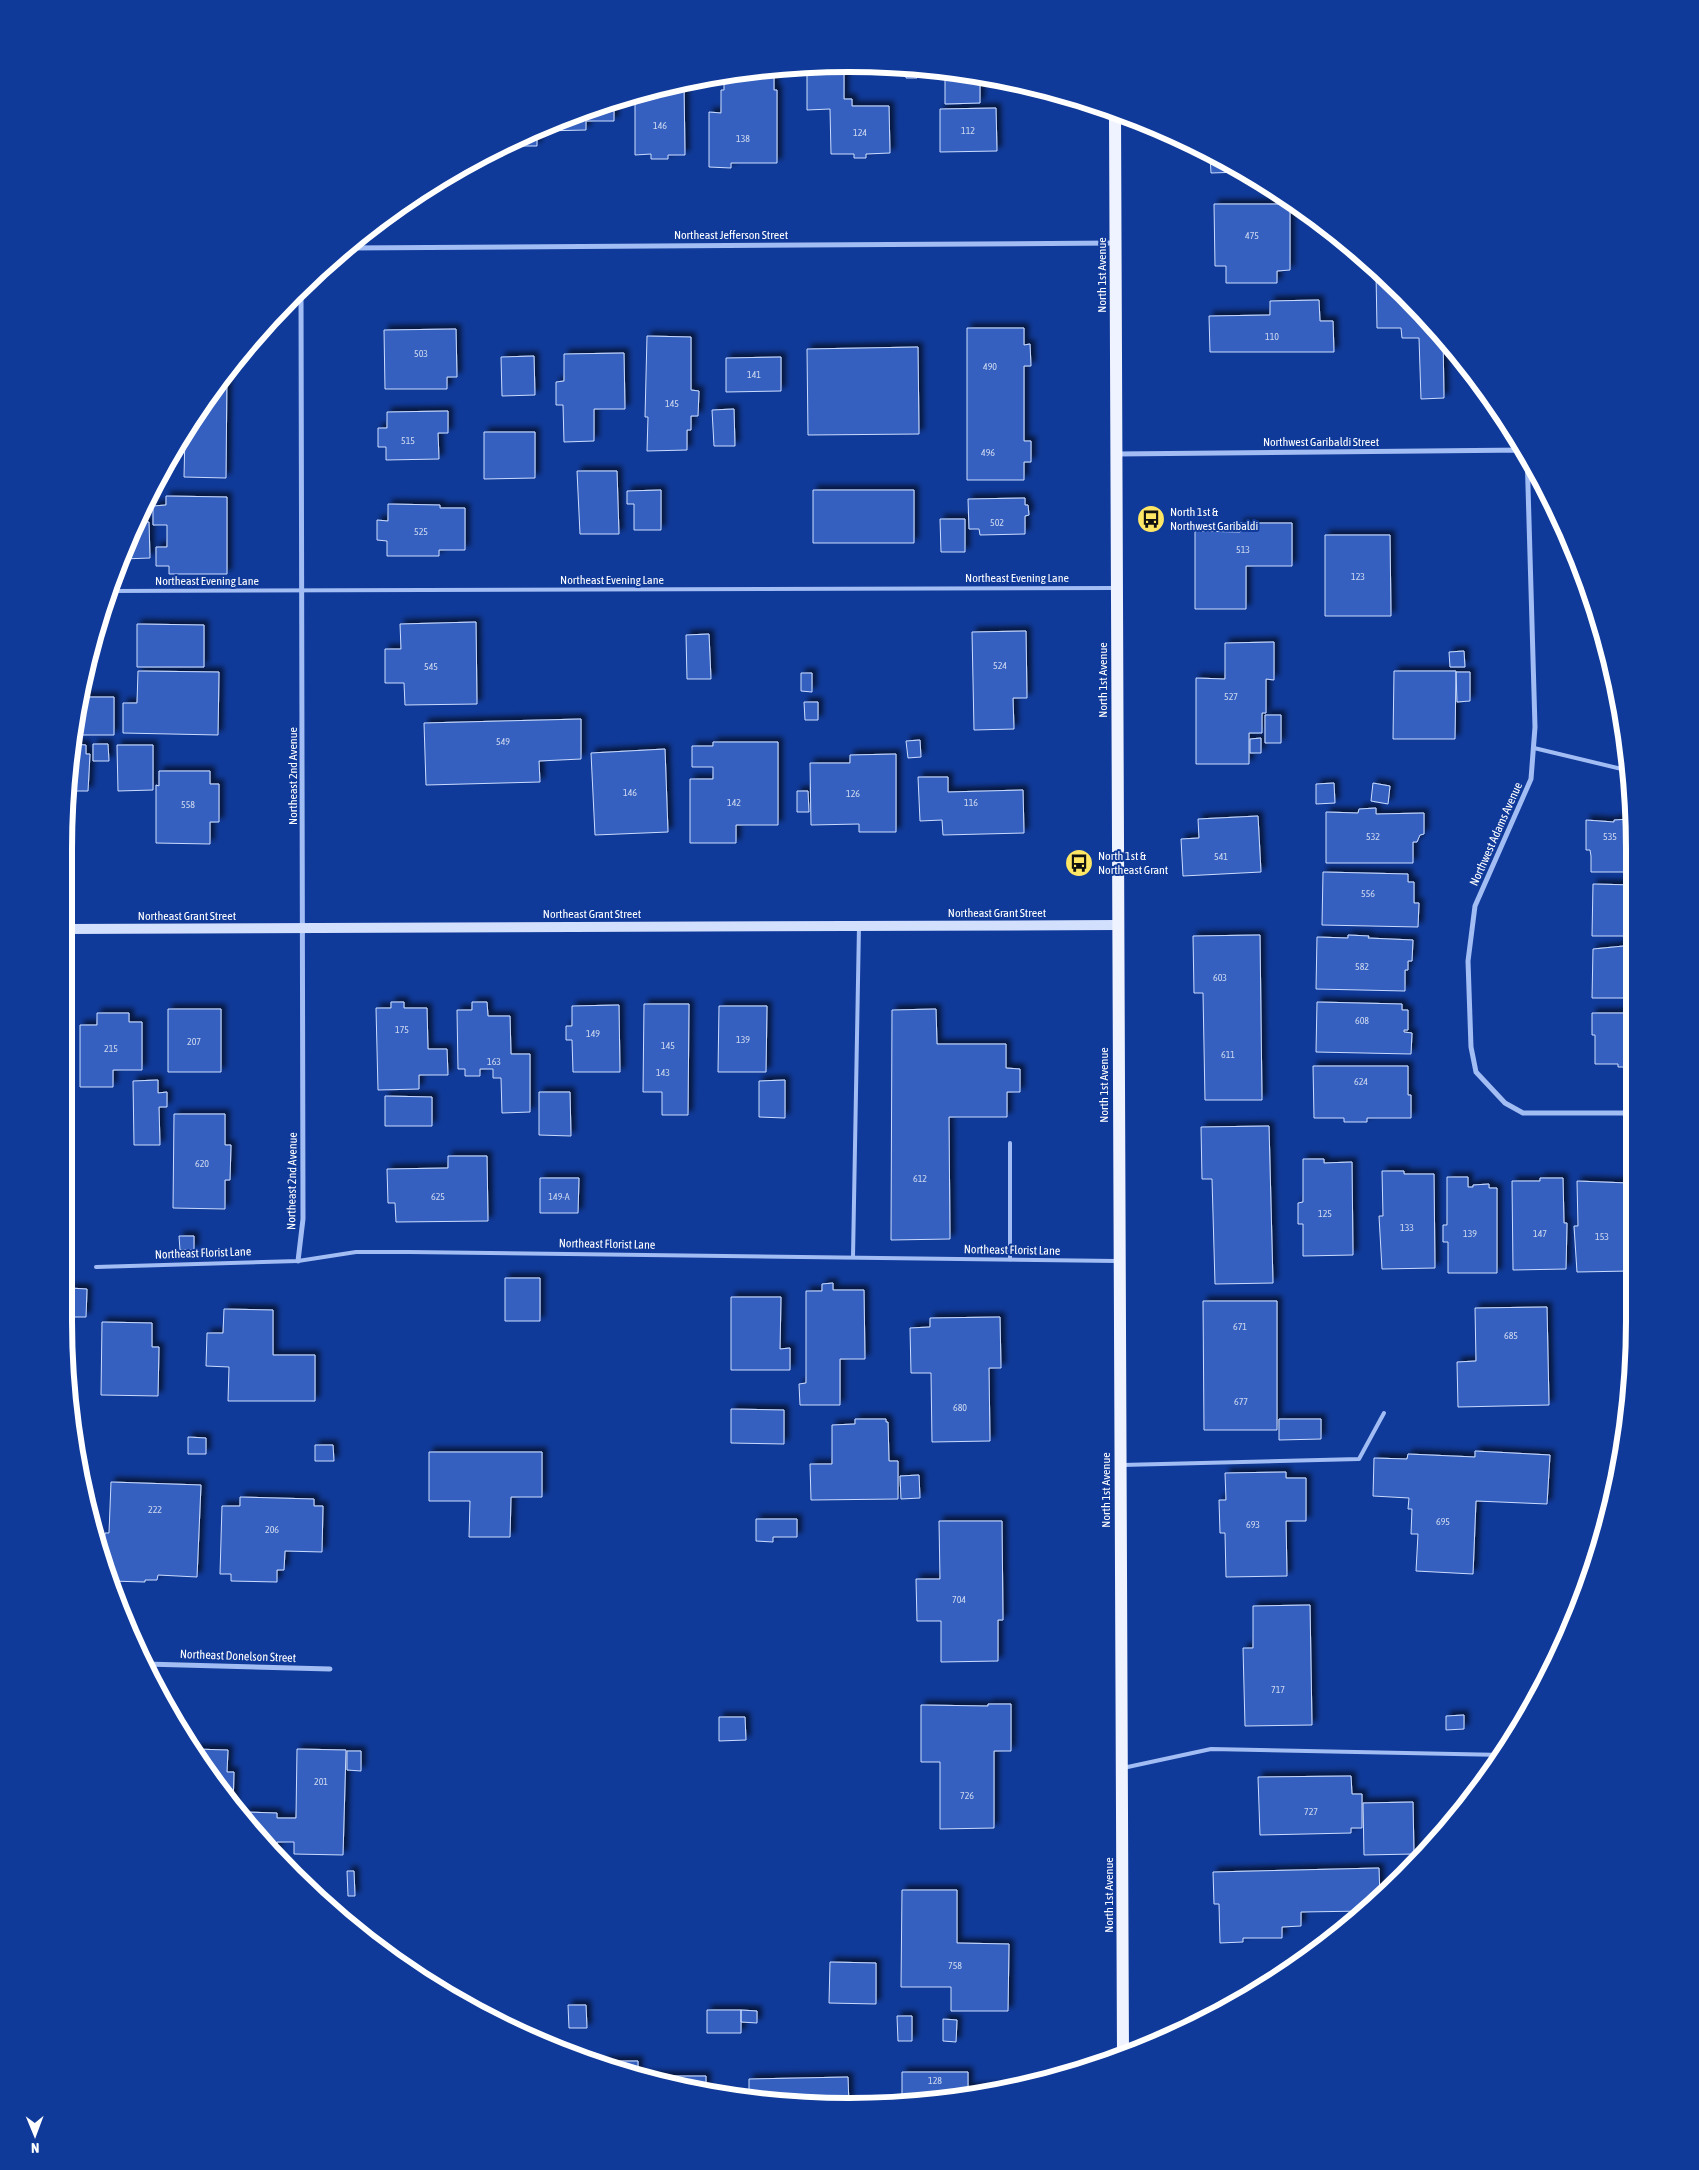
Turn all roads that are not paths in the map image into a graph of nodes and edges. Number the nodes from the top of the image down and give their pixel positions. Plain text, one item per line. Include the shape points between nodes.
1 (1116, 120) edge
2 (1116, 243) junction
3 (358, 248) edge
4 (301, 299) edge
5 (1516, 451) edge
6 (1116, 454) junction
7 (1527, 470) edge
8 (1116, 588) junction
9 (302, 590) junction
10 (117, 591) edge
11 (1534, 748) junction
12 (1622, 769) edge
13 (1118, 925) junction
14 (859, 926) junction
15 (303, 928) junction
16 (72, 929) edge
17 (1626, 1113) edge
18 (1010, 1143) dead end
19 (853, 1257) junction
20 (298, 1260) junction
21 (1010, 1260) junction
22 (1119, 1261) junction
23 (96, 1267) dead end
24 (1384, 1413) dead end
25 (1120, 1465) junction
26 (153, 1664) edge
27 (330, 1669) dead end
28 (1494, 1755) edge
29 (1122, 1768) junction
30 (1123, 2047) edge

1 - 2 main road, North 1st Avenue
2 - 3 street, Northeast Jefferson Street
2 - 6 main road, North 1st Avenue
4 - 9 street, Northeast 2nd Avenue
5 - 6 street, Northwest Garibaldi Street
6 - 8 main road, North 1st Avenue
7 - 11 street, Northwest Adams Avenue
8 - 9 lane, Northeast Evening Lane
8 - 13 main road, North 1st Avenue
9 - 10 lane, Northeast Evening Lane
9 - 15 street, Northeast 2nd Avenue
11 - 12 lane
11 - 17 street, Northwest Adams Avenue via 1531,779 1475,906 1468,961 1471,1046 1476,1072 1505,1102 1523,1113
13 - 14 street, Northeast Grant Street
13 - 22 main road, North 1st Avenue
14 - 15 street, Northeast Grant Street
14 - 19 lane
15 - 16 street, Northeast Grant Street
15 - 20 street, Northeast 2nd Avenue via 303,1219
18 - 21 lane
19 - 20 lane, Northeast Florist Lane via 356,1252
19 - 21 lane, Northeast Florist Lane
20 - 23 lane, Northeast Florist Lane
21 - 22 lane, Northeast Florist Lane
22 - 25 main road, North 1st Avenue
24 - 25 lane via 1359,1459
25 - 29 main road, North 1st Avenue
26 - 27 street, Northeast Donelson Street
28 - 29 lane via 1211,1749
29 - 30 main road, North 1st Avenue

